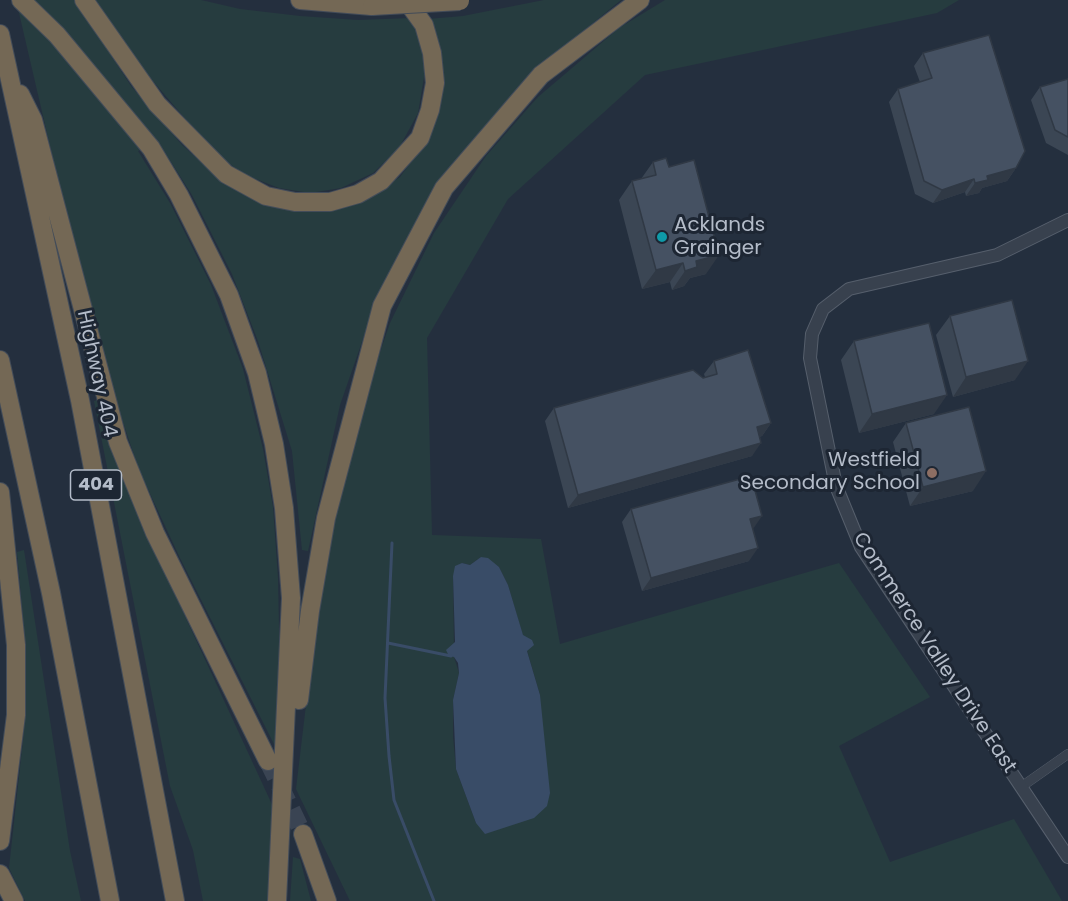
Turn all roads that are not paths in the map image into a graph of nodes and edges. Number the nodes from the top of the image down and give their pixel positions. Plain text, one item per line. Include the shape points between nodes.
1 (21, 0) edge
2 (84, 0) edge
3 (300, 0) edge
4 (406, 0) edge
5 (463, 0) edge
6 (640, 0) edge
7 (0, 34) edge
8 (8, 71) junction
9 (1068, 220) edge
10 (0, 360) edge
11 (0, 492) edge
12 (1068, 754) edge
13 (268, 761) tunnel mouth
14 (1021, 787) junction
15 (0, 841) edge
16 (1068, 857) edge
17 (280, 863) junction
18 (110, 901) edge
19 (175, 901) edge
20 (278, 901) edge
21 (327, 901) edge
22 (338, 901) edge

1 - 17 highway via 57,34 151,148 229,295 257,374 285,508 291,598
2 - 4 highway via 156,104 226,174 266,196 296,202 330,202 358,194 381,181 420,138 435,83 433,63 424,25
3 - 5 highway, bridge via 372,6
6 - 17 highway via 541,75 444,188 382,306 326,518 310,610
7 - 8 highway, Highway 404 / 404
8 - 13 highway via 33,120 118,442 155,533
8 - 19 highway, Highway 404 / 404 via 80,400
9 - 14 street, Commerce Valley Drive East via 997,255 849,290 823,309 812,334 810,358 836,486 861,548
10 - 18 highway via 51,593
11 - 15 highway via 16,645 16,715
12 - 14 street
14 - 16 street, Commerce Valley Drive East
17 - 20 highway
21 - 22 highway via 305,838

